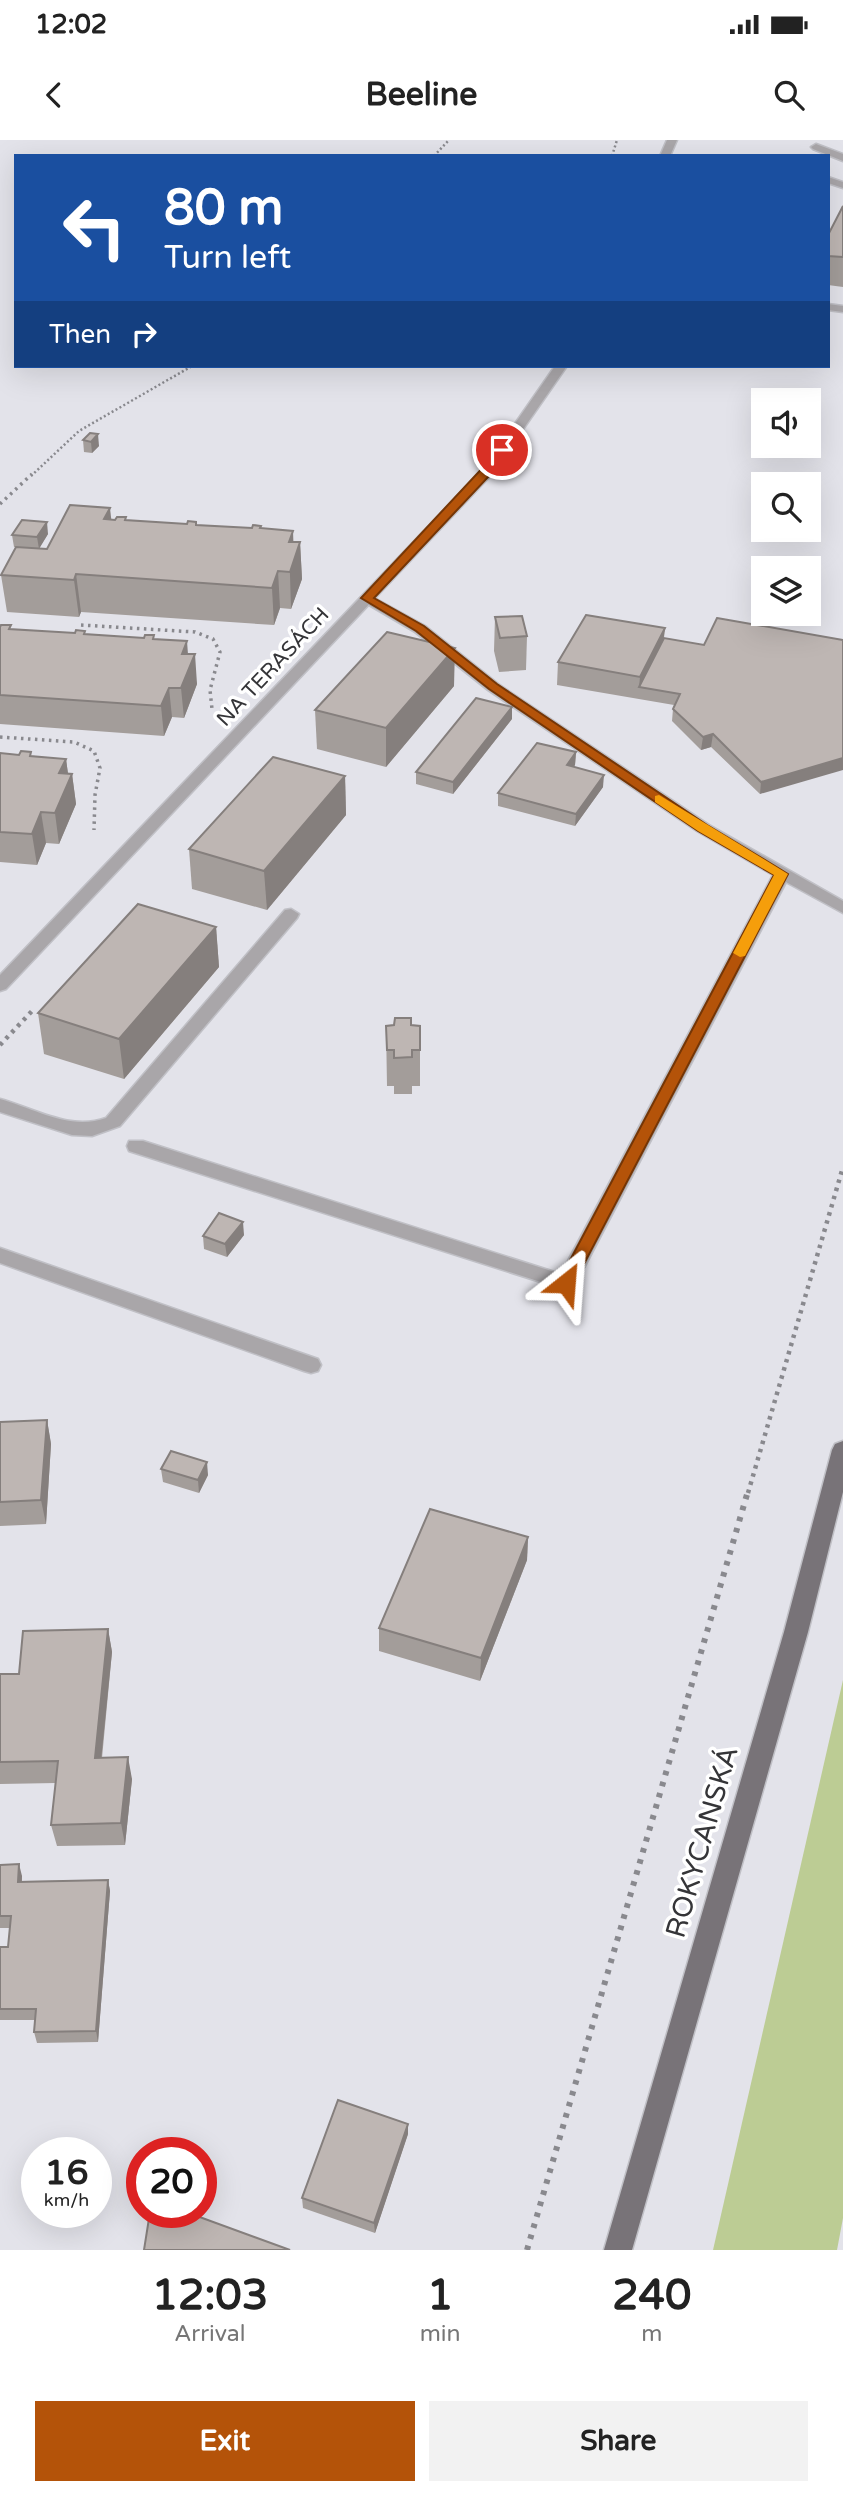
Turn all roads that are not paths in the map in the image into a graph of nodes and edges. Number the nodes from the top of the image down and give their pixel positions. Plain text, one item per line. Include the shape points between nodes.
1 (816, 148) dead end
2 (843, 159) edge
3 (560, 368) edge
4 (367, 598) junction
5 (782, 874) junction
6 (843, 908) edge
7 (291, 914) dead end
8 (0, 985) edge
9 (0, 1105) edge
10 (135, 1146) dead end
11 (0, 1255) edge
12 (312, 1365) dead end
13 (843, 1450) edge
14 (618, 2250) edge

1 - 2 street
3 - 4 street, NA TERASÁCH via 488,471
4 - 5 street via 420,629 493,687 703,828
4 - 8 street, NA TERASÁCH
5 - 6 street
5 - 10 street via 566,1283
7 - 9 street via 113,1122 92,1130 72,1129
11 - 12 street
13 - 14 main road, ROKYCANSKÁ via 796,1632

